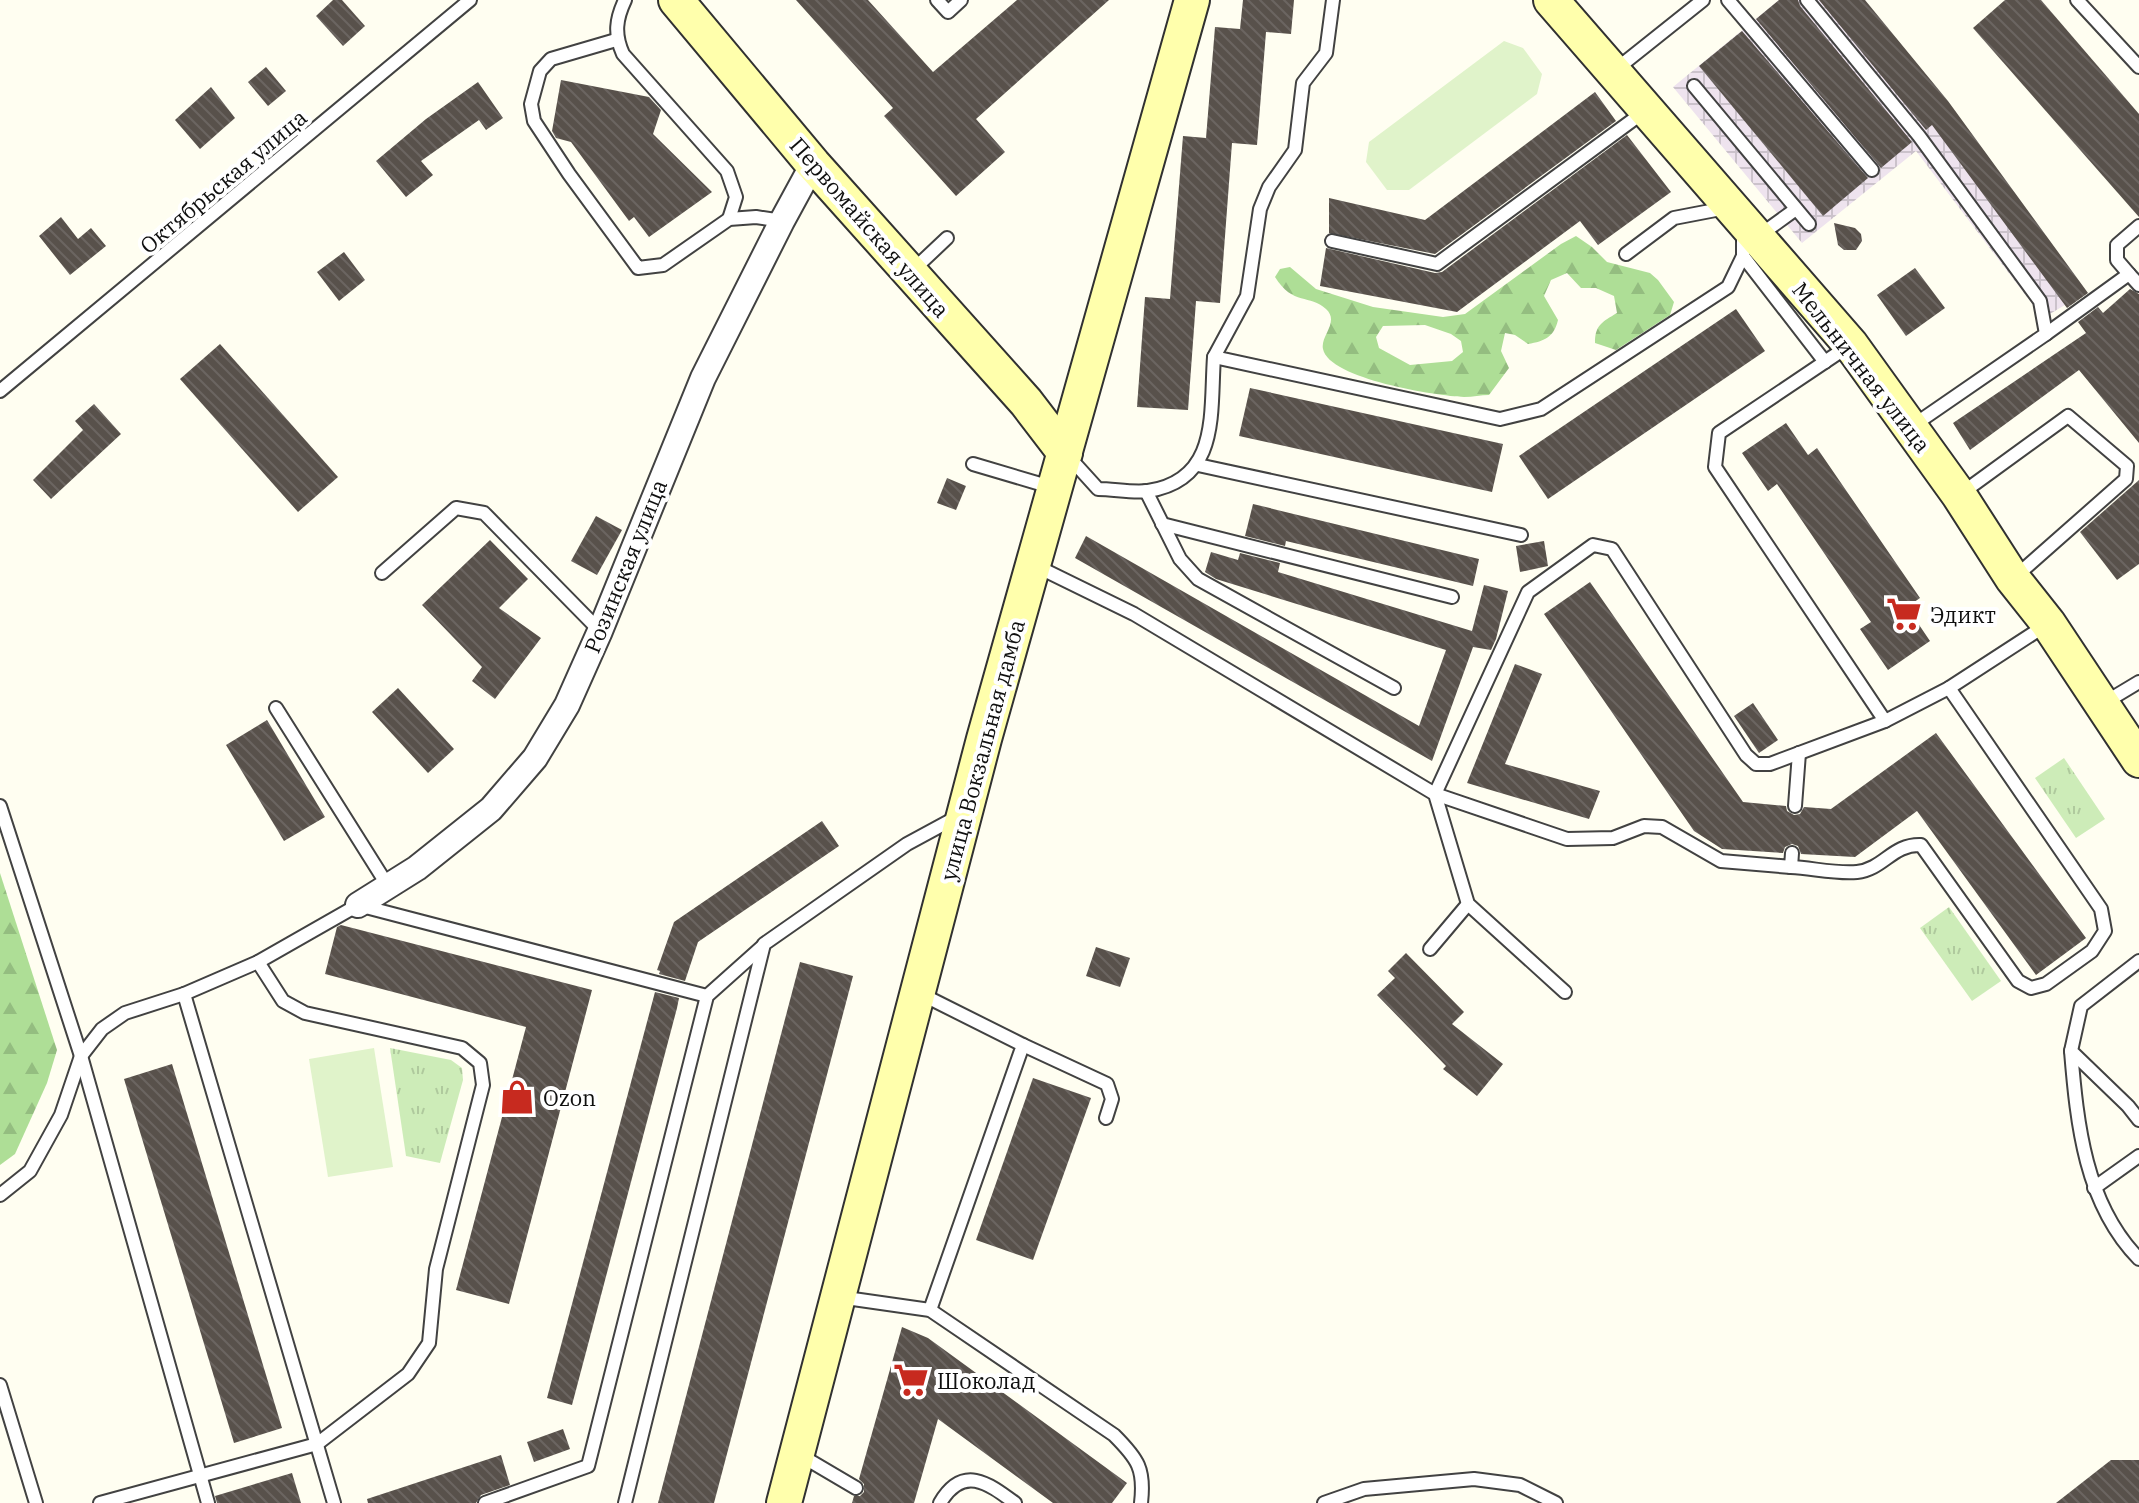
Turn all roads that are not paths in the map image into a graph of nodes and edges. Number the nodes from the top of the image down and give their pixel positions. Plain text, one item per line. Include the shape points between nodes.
1 (470, 0) edge
2 (625, 0) edge
3 (676, 0) edge
4 (937, 0) edge
5 (961, 0) edge
6 (1192, 0) edge
7 (1333, 0) edge
8 (1551, 0) edge
9 (1703, 0) edge
10 (1728, 0) edge
11 (1807, 0) edge
12 (2077, 0) edge
13 (616, 40) junction
14 (2139, 67) edge
15 (1611, 73) junction
16 (1694, 86) dead end
17 (1645, 111) junction
18 (813, 164) junction
19 (1872, 170) dead end
20 (1796, 209) junction
21 (729, 219) junction
22 (782, 221) junction
23 (1809, 224) dead end
24 (2139, 226) edge
25 (1743, 231) junction
26 (947, 238) dead end
27 (1332, 241) dead end
28 (1626, 254) dead end
29 (910, 273) junction
30 (2129, 274) junction
31 (2139, 285) edge
32 (2046, 334) junction
33 (1838, 353) junction
34 (1214, 357) junction
35 (0, 391) edge
36 (1911, 427) junction
37 (1065, 453) junction
38 (973, 464) dead end
39 (1198, 465) junction
40 (1055, 488) junction
41 (1146, 491) junction
42 (1959, 495) junction
43 (1162, 524) junction
44 (1521, 535) dead end
45 (1033, 564) junction
46 (382, 573) dead end
47 (2013, 579) junction
48 (1452, 597) dead end
49 (2048, 623) junction
50 (600, 631) junction
51 (2139, 682) edge
52 (1394, 688) dead end
53 (1949, 688) junction
54 (2104, 704) junction
55 (276, 708) dead end
56 (1885, 721) junction
57 (1799, 753) junction
58 (2139, 760) edge
59 (1435, 794) junction
60 (0, 806) edge
61 (1795, 806) dead end
62 (965, 812) junction
63 (388, 886) junction
64 (1468, 904) junction
65 (358, 905) junction
66 (764, 944) junction
67 (1430, 949) dead end
68 (2139, 961) edge
69 (258, 962) junction
70 (918, 992) junction
71 (1565, 992) dead end
72 (184, 994) junction
73 (707, 996) junction
74 (1023, 1045) junction
75 (2071, 1051) junction
76 (81, 1056) junction
77 (1106, 1118) dead end
78 (2139, 1120) edge
79 (2139, 1156) edge
80 (2094, 1188) junction
81 (0, 1195) edge
82 (2139, 1259) edge
83 (837, 1297) junction
84 (930, 1310) junction
85 (0, 1385) edge
86 (317, 1444) junction
87 (796, 1452) junction
88 (201, 1477) junction
89 (856, 1488) dead end
90 (36, 1503) edge
91 (100, 1503) edge
92 (208, 1503) edge
93 (334, 1503) edge
94 (485, 1503) edge
95 (625, 1503) edge
96 (784, 1503) edge
97 (940, 1503) edge
98 (1015, 1503) edge
99 (1141, 1503) edge
100 (1324, 1503) edge
101 (1556, 1503) edge

1 - 35 lane, Октябрьская улица
2 - 13 lane via 617,17
3 - 18 street, Первомайская улица
4 - 5 lane via 948,12
6 - 37 street, улица Вокзальная дамба
7 - 34 lane via 1326,53 1303,83 1295,150 1260,209 1247,296
8 - 15 street, Мельничная улица
9 - 15 lane
10 - 19 lane
11 - 32 lane via 1919,136 2040,301
12 - 14 lane
13 - 21 lane via 727,171 736,197
13 - 21 lane via 551,59 540,71 531,104 534,121 638,268 663,265
15 - 17 street, Мельничная улица
16 - 20 lane
17 - 25 street, Мельничная улица
17 - 27 lane via 1437,264
18 - 22 street, Розинская улица
18 - 29 street, Первомайская улица
20 - 23 lane
20 - 25 lane
21 - 22 lane
22 - 50 street, Розинская улица via 703,378
24 - 30 lane via 2117,245 2117,260
25 - 28 lane via 1674,218
25 - 33 street, Мельничная улица
25 - 34 lane via 1728,287 1541,409 1500,419
26 - 29 lane
29 - 37 street, Первомайская улица
30 - 31 lane
30 - 32 lane
32 - 36 lane
33 - 36 street, Мельничная улица
33 - 56 lane via 1719,433 1715,467
34 - 39 lane via 1208,439
36 - 42 street, Мельничная улица
37 - 40 street, улица Вокзальная дамба
37 - 41 lane via 1098,489
38 - 40 lane
39 - 41 lane via 1174,484
39 - 44 lane
40 - 45 street, улица Вокзальная дамба
41 - 43 lane
42 - 47 street, Мельничная улица
42 - 47 lane via 2068,416 2127,466 2126,479
43 - 48 lane
43 - 52 lane via 1180,559 1198,579
45 - 59 lane via 1134,614
45 - 62 street, улица Вокзальная дамба
46 - 50 lane via 456,508 484,513
47 - 49 street, Мельничная улица
49 - 53 lane
49 - 54 street, Мельничная улица
50 - 63 street, Розинская улица via 567,705 535,758 491,809
51 - 54 lane
53 - 56 lane
53 - 59 lane via 2101,909 2105,931 2092,951 2046,984 2031,988 2018,981 1921,845 1905,845 1858,872 1792,860 1721,861 1662,827 1644,826 1613,838 1567,839
54 - 58 street, Мельничная улица
55 - 63 lane
56 - 57 lane
57 - 59 lane via 1770,764 1756,764 1746,755 1612,549 1593,545 1528,592
57 - 61 lane
59 - 64 lane
60 - 76 lane
62 - 66 lane via 907,844
62 - 70 street, улица Вокзальная дамба
63 - 65 street, Розинская улица
64 - 67 lane
64 - 71 lane
65 - 69 lane
65 - 73 lane
66 - 73 lane
66 - 95 lane
68 - 75 lane via 2081,1006
69 - 72 lane
69 - 86 lane via 283,1001 305,1013 462,1048 480,1063 483,1085 436,1269 429,1343 408,1374
70 - 74 lane
70 - 83 street, улица Вокзальная дамба
72 - 76 lane via 125,1013 102,1029
72 - 86 lane
73 - 94 lane via 588,1466
74 - 77 lane via 1107,1084 1112,1099
74 - 84 lane
75 - 78 lane
75 - 80 lane via 2076,1111
76 - 81 lane via 61,1115 30,1171
76 - 88 lane
79 - 80 lane
80 - 82 lane via 2125,1245
83 - 84 lane
83 - 87 street, улица Вокзальная дамба
84 - 99 lane via 1114,1435 1134,1455 1144,1479
85 - 90 lane
86 - 88 lane
86 - 93 lane
87 - 89 lane
87 - 96 street, улица Вокзальная дамба
88 - 91 lane
88 - 92 lane
97 - 98 lane via 959,1483 972,1480 985,1481
100 - 101 lane via 1364,1489 1474,1479 1520,1485

